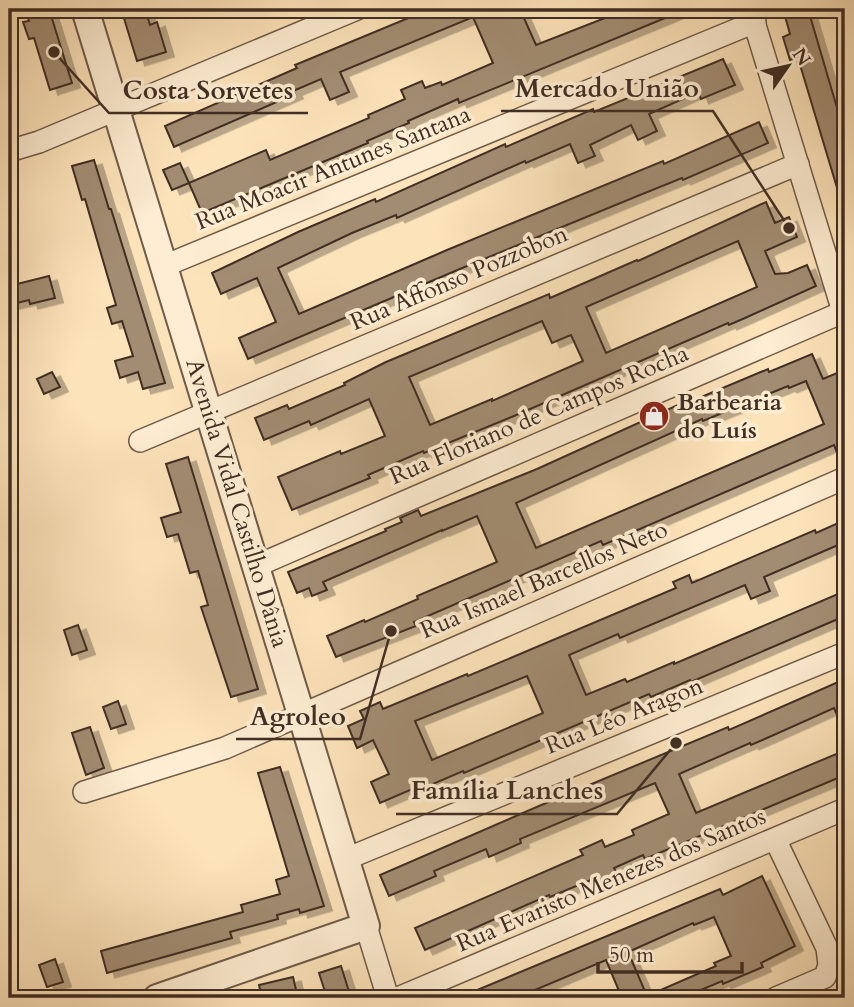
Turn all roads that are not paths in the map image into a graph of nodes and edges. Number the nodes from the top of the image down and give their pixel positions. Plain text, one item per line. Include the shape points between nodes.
1 (85, 9) edge
2 (357, 9) edge
3 (752, 15) edge
4 (116, 110) junction
5 (9, 151) edge
6 (798, 164) junction
7 (164, 265) junction
8 (844, 315) edge
9 (209, 412) junction
10 (140, 441) dead end
11 (845, 478) edge
12 (256, 566) junction
13 (845, 653) edge
14 (301, 714) junction
15 (84, 792) dead end
16 (845, 809) edge
17 (775, 839) junction
18 (346, 859) junction
19 (366, 926) junction
20 (156, 998) edge
21 (388, 998) edge
22 (398, 998) edge
23 (776, 998) edge

1 - 4 street, Avenida Vidal Castilho Dânia
2 - 4 street
3 - 6 street
3 - 7 street, Rua Moacir Antunes Santana
4 - 5 street
4 - 7 street, Avenida Vidal Castilho Dânia
6 - 8 street
6 - 9 street, Rua Affonso Pozzobon
7 - 9 street, Avenida Vidal Castilho Dânia
8 - 12 street, Rua Floriano de Campos Rocha
9 - 10 street, Rua Affonso Pozzobon
9 - 12 street, Avenida Vidal Castilho Dânia
11 - 14 street, Rua Ismael Barcellos Neto
12 - 14 street, Avenida Vidal Castilho Dânia
13 - 18 street, Rua Léo Aragon
14 - 15 street, Rua Ismael Barcellos Neto via 225,748
14 - 18 street, Avenida Vidal Castilho Dânia
16 - 17 street, Rua Evaristo Menezes dos Santos
17 - 22 street, Rua Evaristo Menezes dos Santos
17 - 23 street via 827,948 829,965 825,977
18 - 19 street, Avenida Vidal Castilho Dânia
19 - 20 street
19 - 21 street, Avenida Vidal Castilho Dânia

